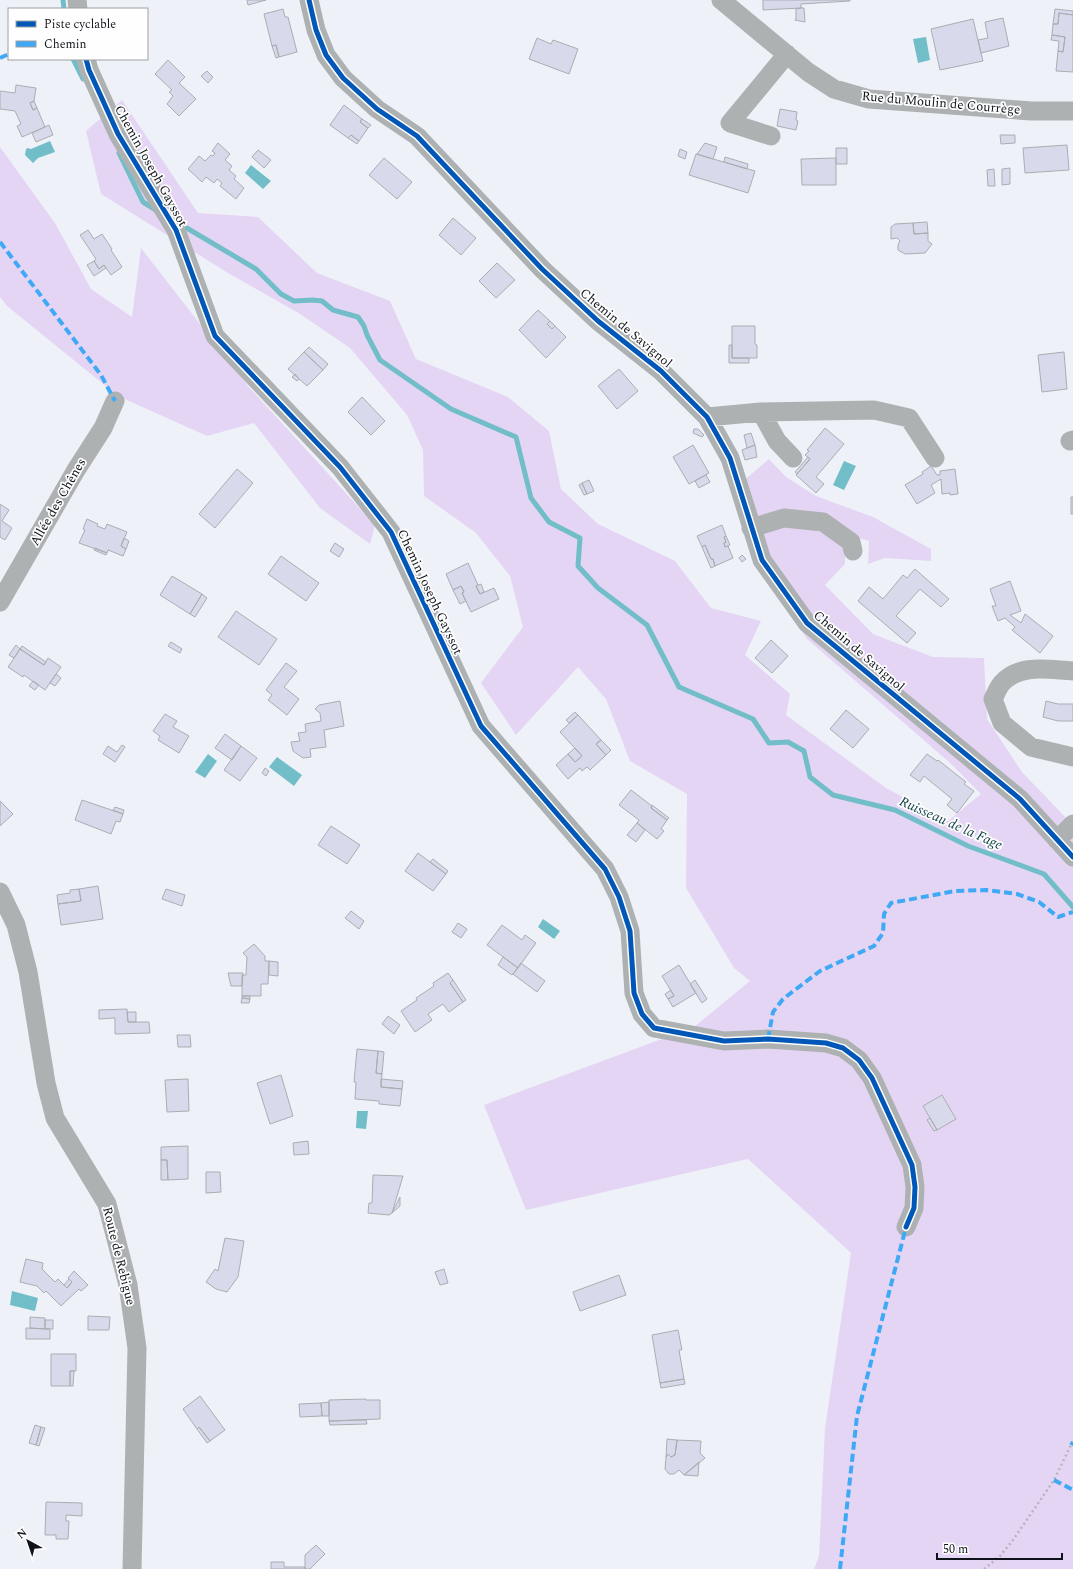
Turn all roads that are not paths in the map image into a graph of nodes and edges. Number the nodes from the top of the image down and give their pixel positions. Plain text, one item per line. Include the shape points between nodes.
1 (309, 0) edge
2 (721, 0) edge
3 (787, 54) junction
4 (86, 60) edge
5 (1073, 111) edge
6 (771, 136) dead end
7 (115, 401) dead end
8 (761, 412) junction
9 (707, 417) junction
10 (793, 458) dead end
11 (935, 458) dead end
12 (751, 528) junction
13 (853, 551) dead end
14 (0, 602) edge
15 (1073, 670) edge
16 (1073, 757) edge
17 (1073, 824) edge
18 (1057, 840) junction
19 (1073, 857) edge
20 (0, 892) edge
21 (906, 1228) dead end
22 (132, 1569) edge

1 - 9 street, Chemin de Savignol via 316,30 326,55 343,78 377,109 418,136 542,269 598,321 660,371
2 - 3 street, Rue du Moulin de Courrège
3 - 5 street, Rue du Moulin de Courrège via 834,89 869,99 1031,111
3 - 6 street via 730,123
4 - 21 street, Chemin Joseph Gayssot via 118,134 176,230 215,336 340,467 391,532 481,726 605,869 619,898 630,932 634,993 642,1014 654,1028 724,1041 768,1039 826,1043 843,1048 859,1060 872,1078 912,1165 915,1186 914,1208
7 - 14 street, Allée des Chênes via 103,428
8 - 9 street
8 - 10 street via 777,441
8 - 11 street via 874,410 909,418
9 - 12 street, Chemin de Savignol via 730,458
12 - 13 street via 784,518 823,522 851,542
12 - 18 street, Chemin de Savignol via 762,560 807,623 1020,799
15 - 16 street via 1026,669 1012,674 1001,683 993,699 1002,723 1031,747
17 - 18 street
18 - 19 street, Chemin de Savignol
20 - 22 street, Route de Rebigue via 16,925 28,972 46,1083 55,1118 107,1204 128,1285 137,1348

